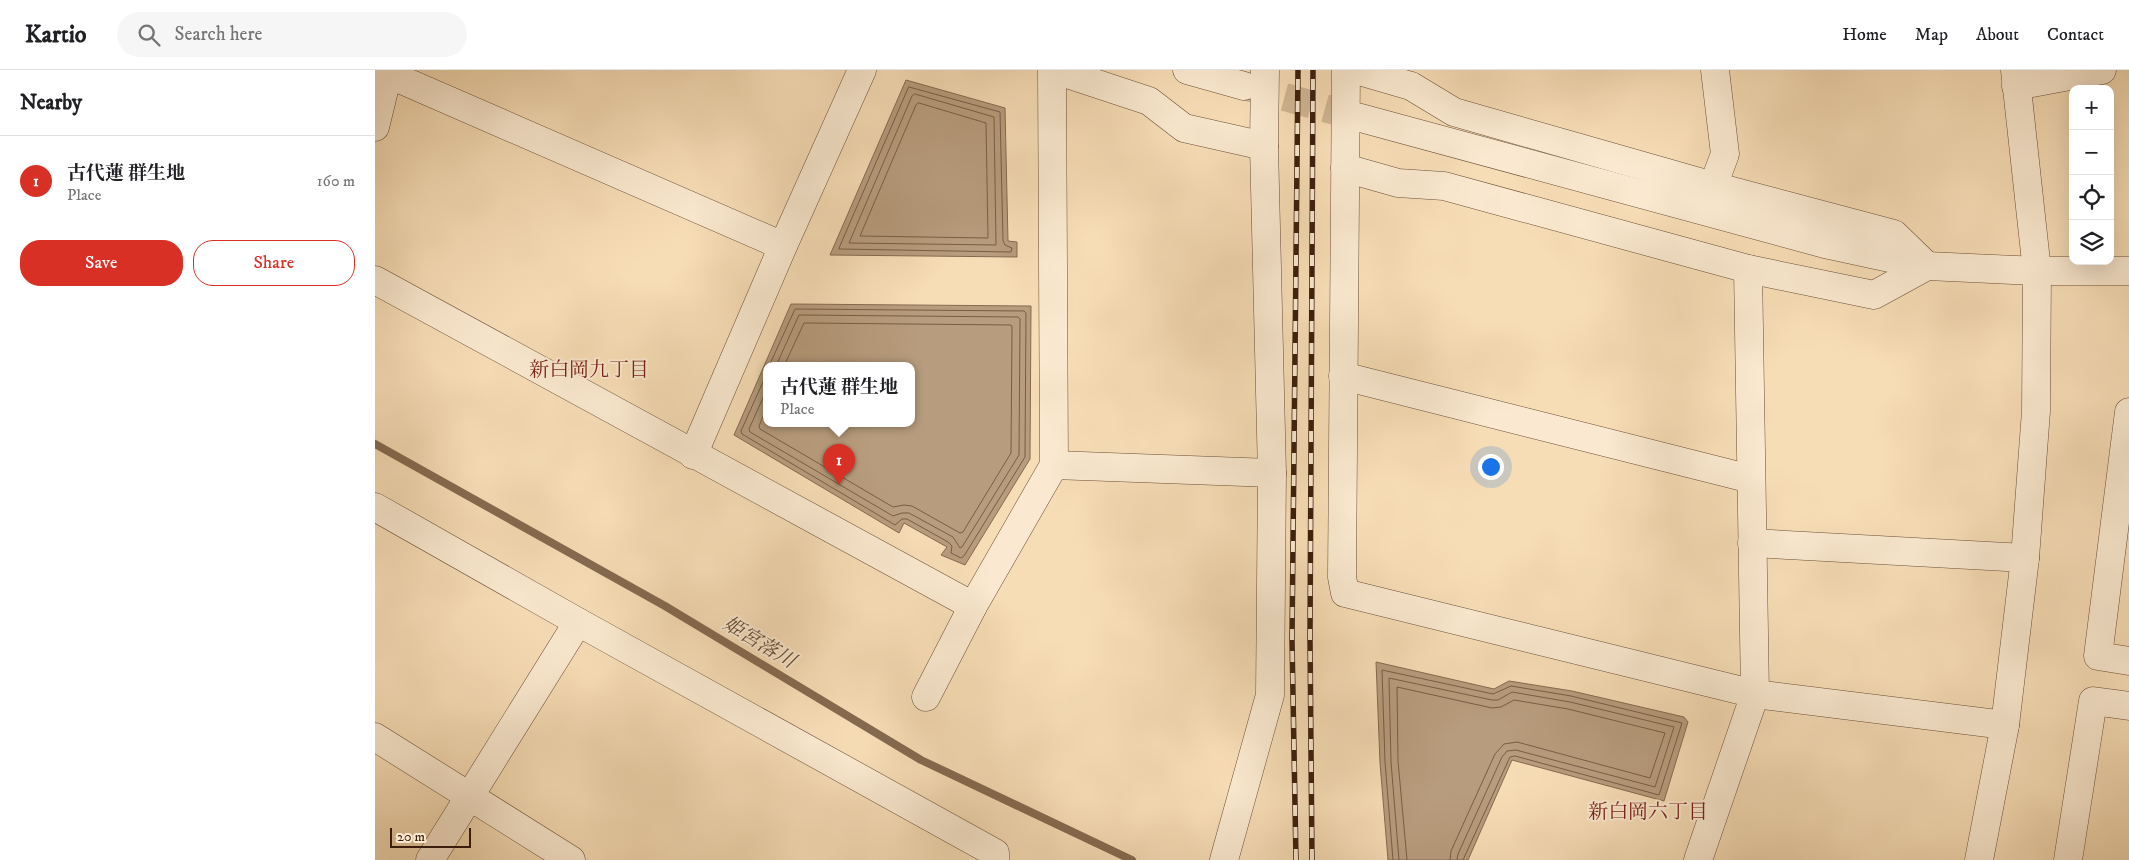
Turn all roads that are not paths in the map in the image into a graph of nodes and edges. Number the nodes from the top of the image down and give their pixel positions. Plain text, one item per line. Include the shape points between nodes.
1 (862, 70) edge
2 (1053, 70) edge
3 (1187, 70) edge
4 (1346, 70) edge
5 (1357, 70) edge
6 (1715, 70) edge
7 (2102, 70) edge
8 (389, 72) edge
9 (1255, 78) edge
10 (2015, 78) edge
11 (1357, 118) tunnel mouth
12 (375, 127) edge
13 (1265, 146) junction
14 (1345, 168) junction
15 (1713, 186) junction
16 (783, 246) junction
17 (1927, 266) junction
18 (1748, 268) junction
19 (2037, 271) junction
20 (2129, 271) edge
21 (375, 280) edge
22 (1343, 376) junction
23 (2129, 412) edge
24 (693, 455) junction
25 (1054, 464) junction
26 (1272, 473) junction
27 (1751, 479) junction
28 (375, 507) edge
29 (1752, 543) junction
30 (2025, 558) junction
31 (973, 606) junction
32 (578, 622) junction
33 (2129, 661) edge
34 (1755, 694) junction
35 (926, 697) dead end
36 (2129, 706) edge
37 (2005, 725) junction
38 (375, 737) edge
39 (471, 795) junction
40 (431, 860) edge
41 (571, 860) edge
42 (995, 860) edge
43 (1224, 860) edge
44 (1698, 860) edge
45 (1979, 860) edge
46 (2068, 860) edge

1 - 16 street
2 - 13 street via 1149,101 1184,128
2 - 25 street
3 - 9 street
4 - 14 street
5 - 15 street via 1411,86 1454,112
6 - 15 street via 1725,154
7 - 10 street
8 - 12 street
8 - 16 street
9 - 13 street
10 - 19 street
11 - 17 street via 1825,244
13 - 26 street
14 - 18 street via 1398,183 1444,186
14 - 22 street
15 - 17 street via 1894,234
16 - 24 street
17 - 18 street via 1875,295
17 - 19 street
18 - 27 street
19 - 20 street
19 - 30 street via 2036,411
21 - 24 street
22 - 27 street
22 - 34 street via 1341,577 1345,593
23 - 33 street via 2098,656
24 - 31 street
25 - 26 street
25 - 31 street
26 - 43 street via 1269,695
27 - 29 street
28 - 32 street
29 - 30 street
29 - 34 street
30 - 37 street
31 - 35 street
32 - 39 street
32 - 42 street via 995,853
34 - 37 street
34 - 44 street
36 - 46 street via 2093,701
37 - 45 street
38 - 39 street
39 - 40 street
39 - 41 street

